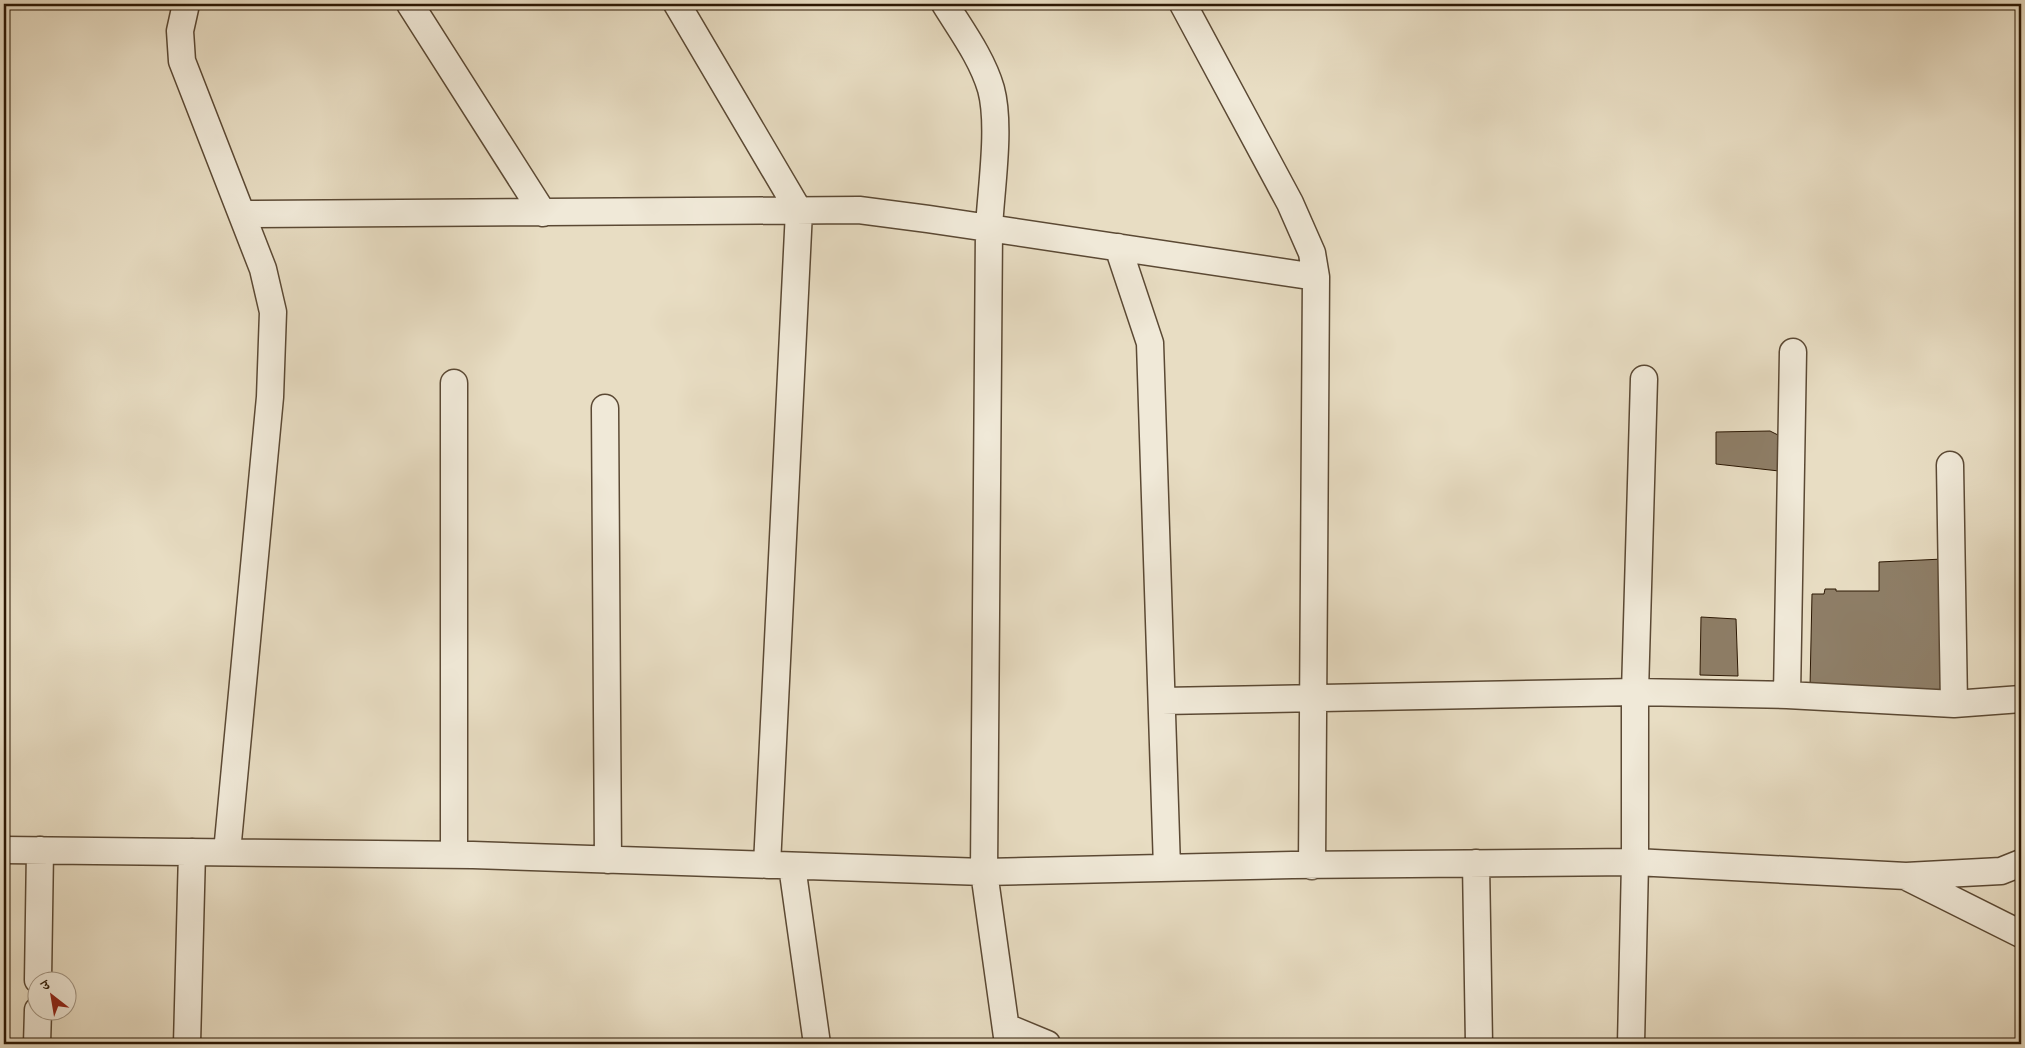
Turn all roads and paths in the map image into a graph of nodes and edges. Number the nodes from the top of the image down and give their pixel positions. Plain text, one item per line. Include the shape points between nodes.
1 (186, 4) edge
2 (410, 4) edge
3 (676, 4) edge
4 (945, 4) edge
5 (1183, 4) edge
6 (799, 211) junction
7 (543, 212) junction
8 (242, 214) junction
9 (988, 228) junction
10 (1118, 247) junction
11 (1316, 277) junction
12 (1793, 352) dead end
13 (1644, 379) dead end
14 (454, 383) dead end
15 (605, 408) dead end
16 (1950, 465) dead end
17 (1635, 692) junction
18 (1787, 695) junction
19 (1314, 697) junction
20 (2021, 699) edge
21 (1162, 701) junction
22 (1954, 704) junction
23 (4, 850) edge
24 (40, 850) junction
25 (192, 852) junction
26 (227, 852) junction
27 (454, 855) junction
28 (608, 860) junction
29 (1635, 862) junction
30 (1476, 863) junction
31 (2021, 863) edge
32 (766, 865) junction
33 (792, 866) junction
34 (1312, 866) junction
35 (1168, 868) junction
36 (984, 872) junction
37 (1906, 876) junction
38 (2021, 934) edge
39 (38, 970) edge
40 (38, 1020) edge
41 (1007, 1036) edge
42 (37, 1044) edge
43 (187, 1044) edge
44 (817, 1044) edge
45 (1047, 1044) edge
46 (1479, 1044) edge
47 (1631, 1044) edge

1 - 8 street via 180,31 182,61
2 - 7 street
3 - 6 street
4 - 9 street via 976,55 991,89 995,124
5 - 11 street via 1290,203 1312,253
6 - 7 street
6 - 9 street via 859,210
6 - 32 street
7 - 8 street
8 - 26 street via 263,269 273,312 270,397
9 - 10 street
9 - 36 street
10 - 11 street
10 - 21 street via 1150,343
11 - 19 street
12 - 18 street
13 - 17 street
14 - 27 street
15 - 28 street
16 - 22 street
17 - 18 street
17 - 19 street
17 - 29 street
18 - 22 street
19 - 21 street
19 - 34 street
20 - 22 street
21 - 35 street
23 - 24 street
24 - 25 street
24 - 39 street
25 - 26 street
25 - 43 street
26 - 27 street
27 - 28 street
28 - 32 street
29 - 30 street
29 - 37 street
29 - 47 street
30 - 34 street
30 - 46 street
31 - 37 street via 2001,871
32 - 33 street
33 - 36 street
33 - 44 street
34 - 35 street
35 - 36 street
36 - 41 street
37 - 38 street
40 - 42 street
41 - 45 street

